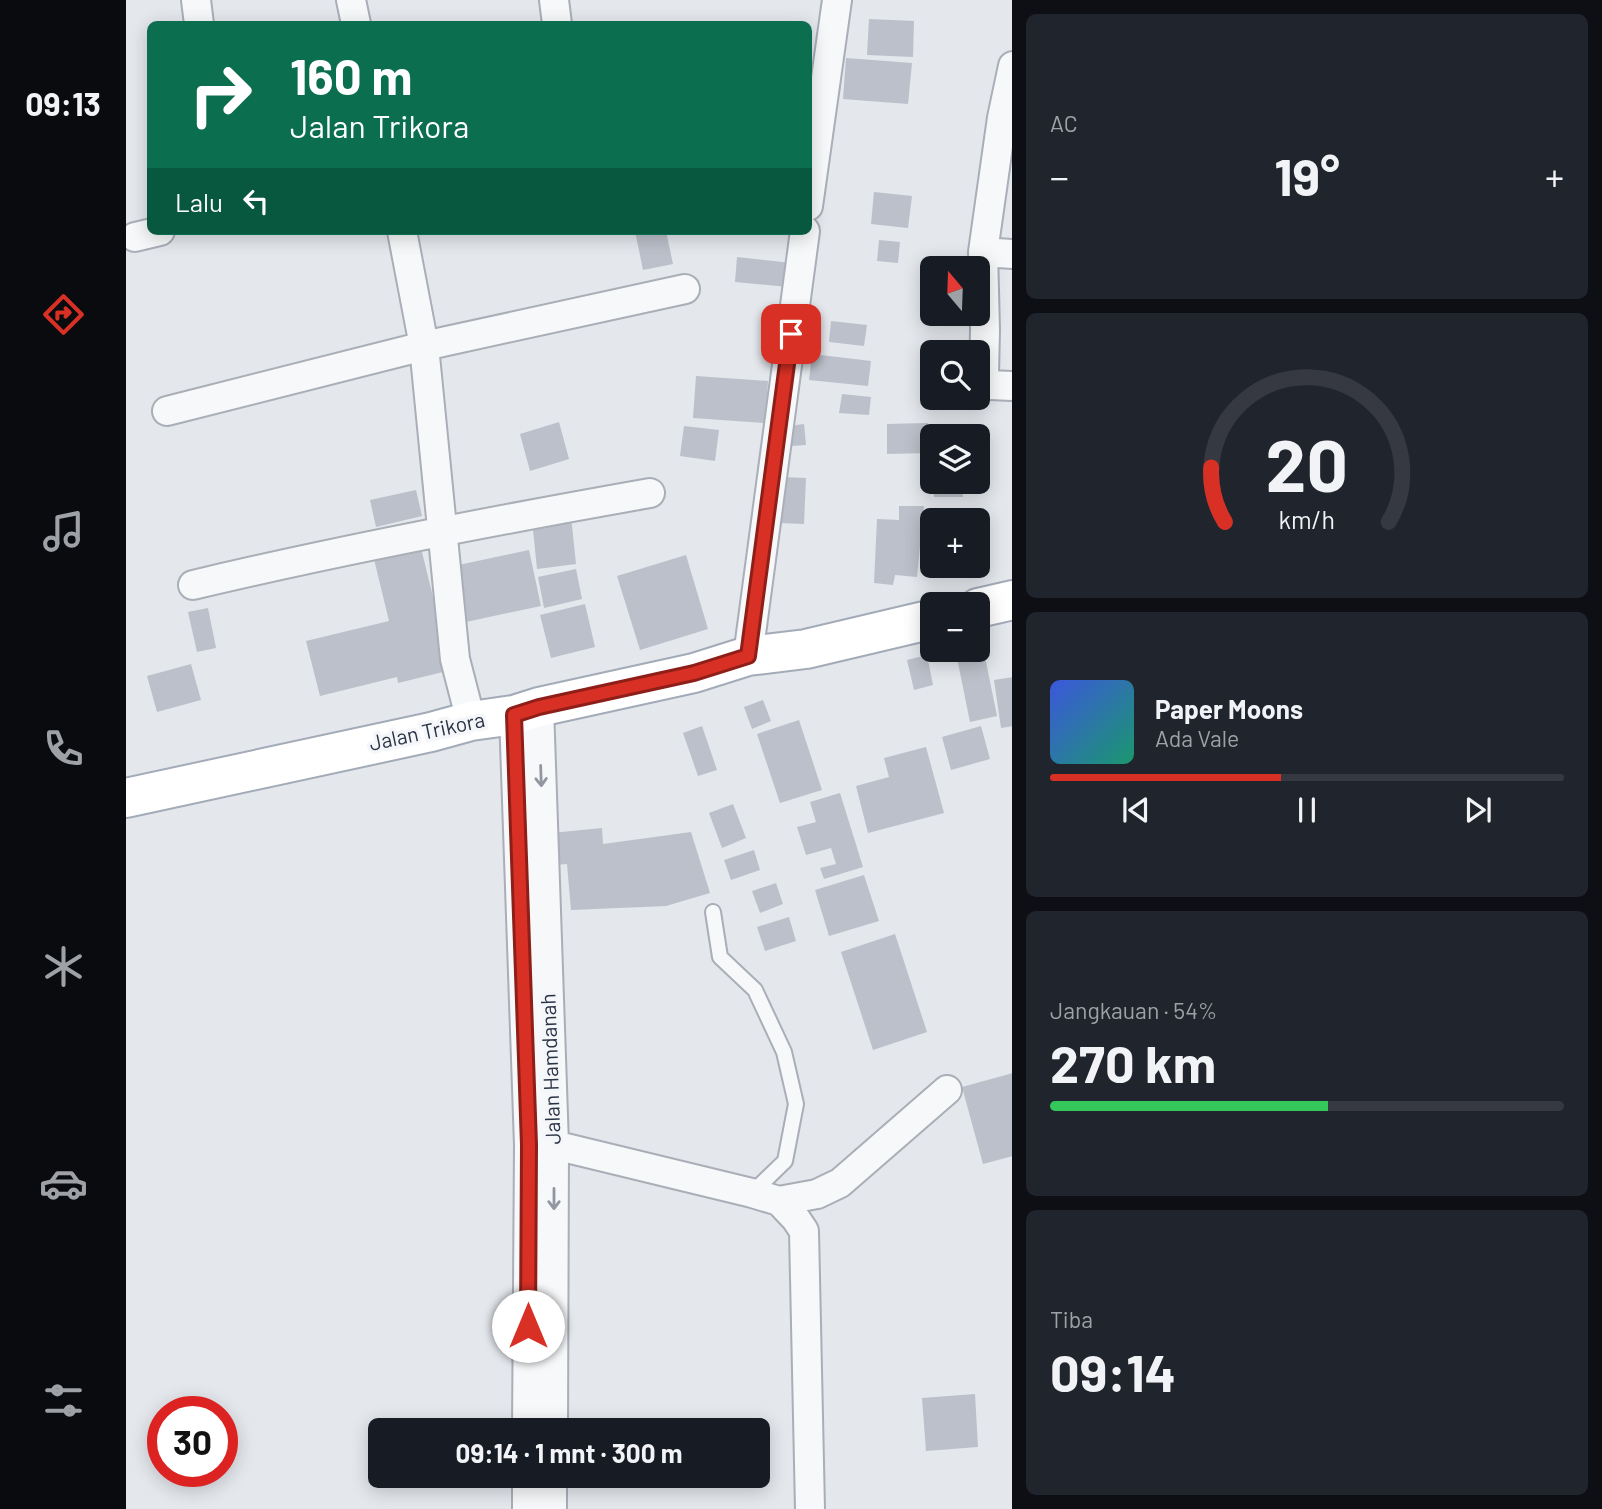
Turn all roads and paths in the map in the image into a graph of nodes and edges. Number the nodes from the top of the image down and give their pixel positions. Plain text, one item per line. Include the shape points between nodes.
1 (196, 0) edge
2 (351, 0) edge
3 (554, 0) edge
4 (837, 0) edge
5 (199, 21) edge
6 (355, 21) edge
7 (557, 21) edge
8 (1012, 66) edge
9 (1007, 118) edge
10 (812, 178) edge
11 (403, 235) edge
12 (804, 235) edge
13 (982, 252) junction
14 (1012, 254) edge
15 (685, 289) dead end
16 (424, 346) junction
17 (1012, 386) edge
18 (166, 411) dead end
19 (650, 493) dead end
20 (443, 530) junction
21 (193, 585) dead end
22 (1012, 600) edge
23 (990, 605) edge
24 (920, 622) edge
25 (748, 656) junction
26 (526, 711) junction
27 (471, 721) junction
28 (126, 798) edge
29 (713, 912) dead end
30 (947, 1090) dead end
31 (542, 1145) junction
32 (752, 1193) junction
33 (779, 1201) junction
34 (528, 1418) edge
35 (553, 1418) edge
36 (527, 1488) edge
37 (552, 1488) edge
38 (527, 1509) edge
39 (552, 1509) edge
40 (810, 1509) edge

1 - 5 street
2 - 6 street
3 - 7 street
4 - 10 street
8 - 9 street
9 - 13 street
11 - 16 street
12 - 25 street
13 - 14 street
13 - 17 street via 984,374 990,385
15 - 16 street
16 - 18 street
16 - 20 street
19 - 20 street
20 - 21 street
20 - 27 street via 455,659
22 - 23 main road
24 - 25 main road, Jalan Trikora via 806,649
25 - 26 main road, Jalan Trikora via 694,673
26 - 27 main road, Jalan Trikora
26 - 31 street, Jalan Hamdanah
27 - 28 main road, Jalan Trikora
29 - 32 lane via 720,957 755,990 784,1052 796,1104 785,1161
30 - 33 street via 840,1183 817,1194
31 - 32 street
31 - 34 street, Jalan Hamdanah
31 -> 35 street, Jalan Hamdanah
32 - 33 street
33 - 40 street via 804,1231
36 - 38 street
37 - 39 street

